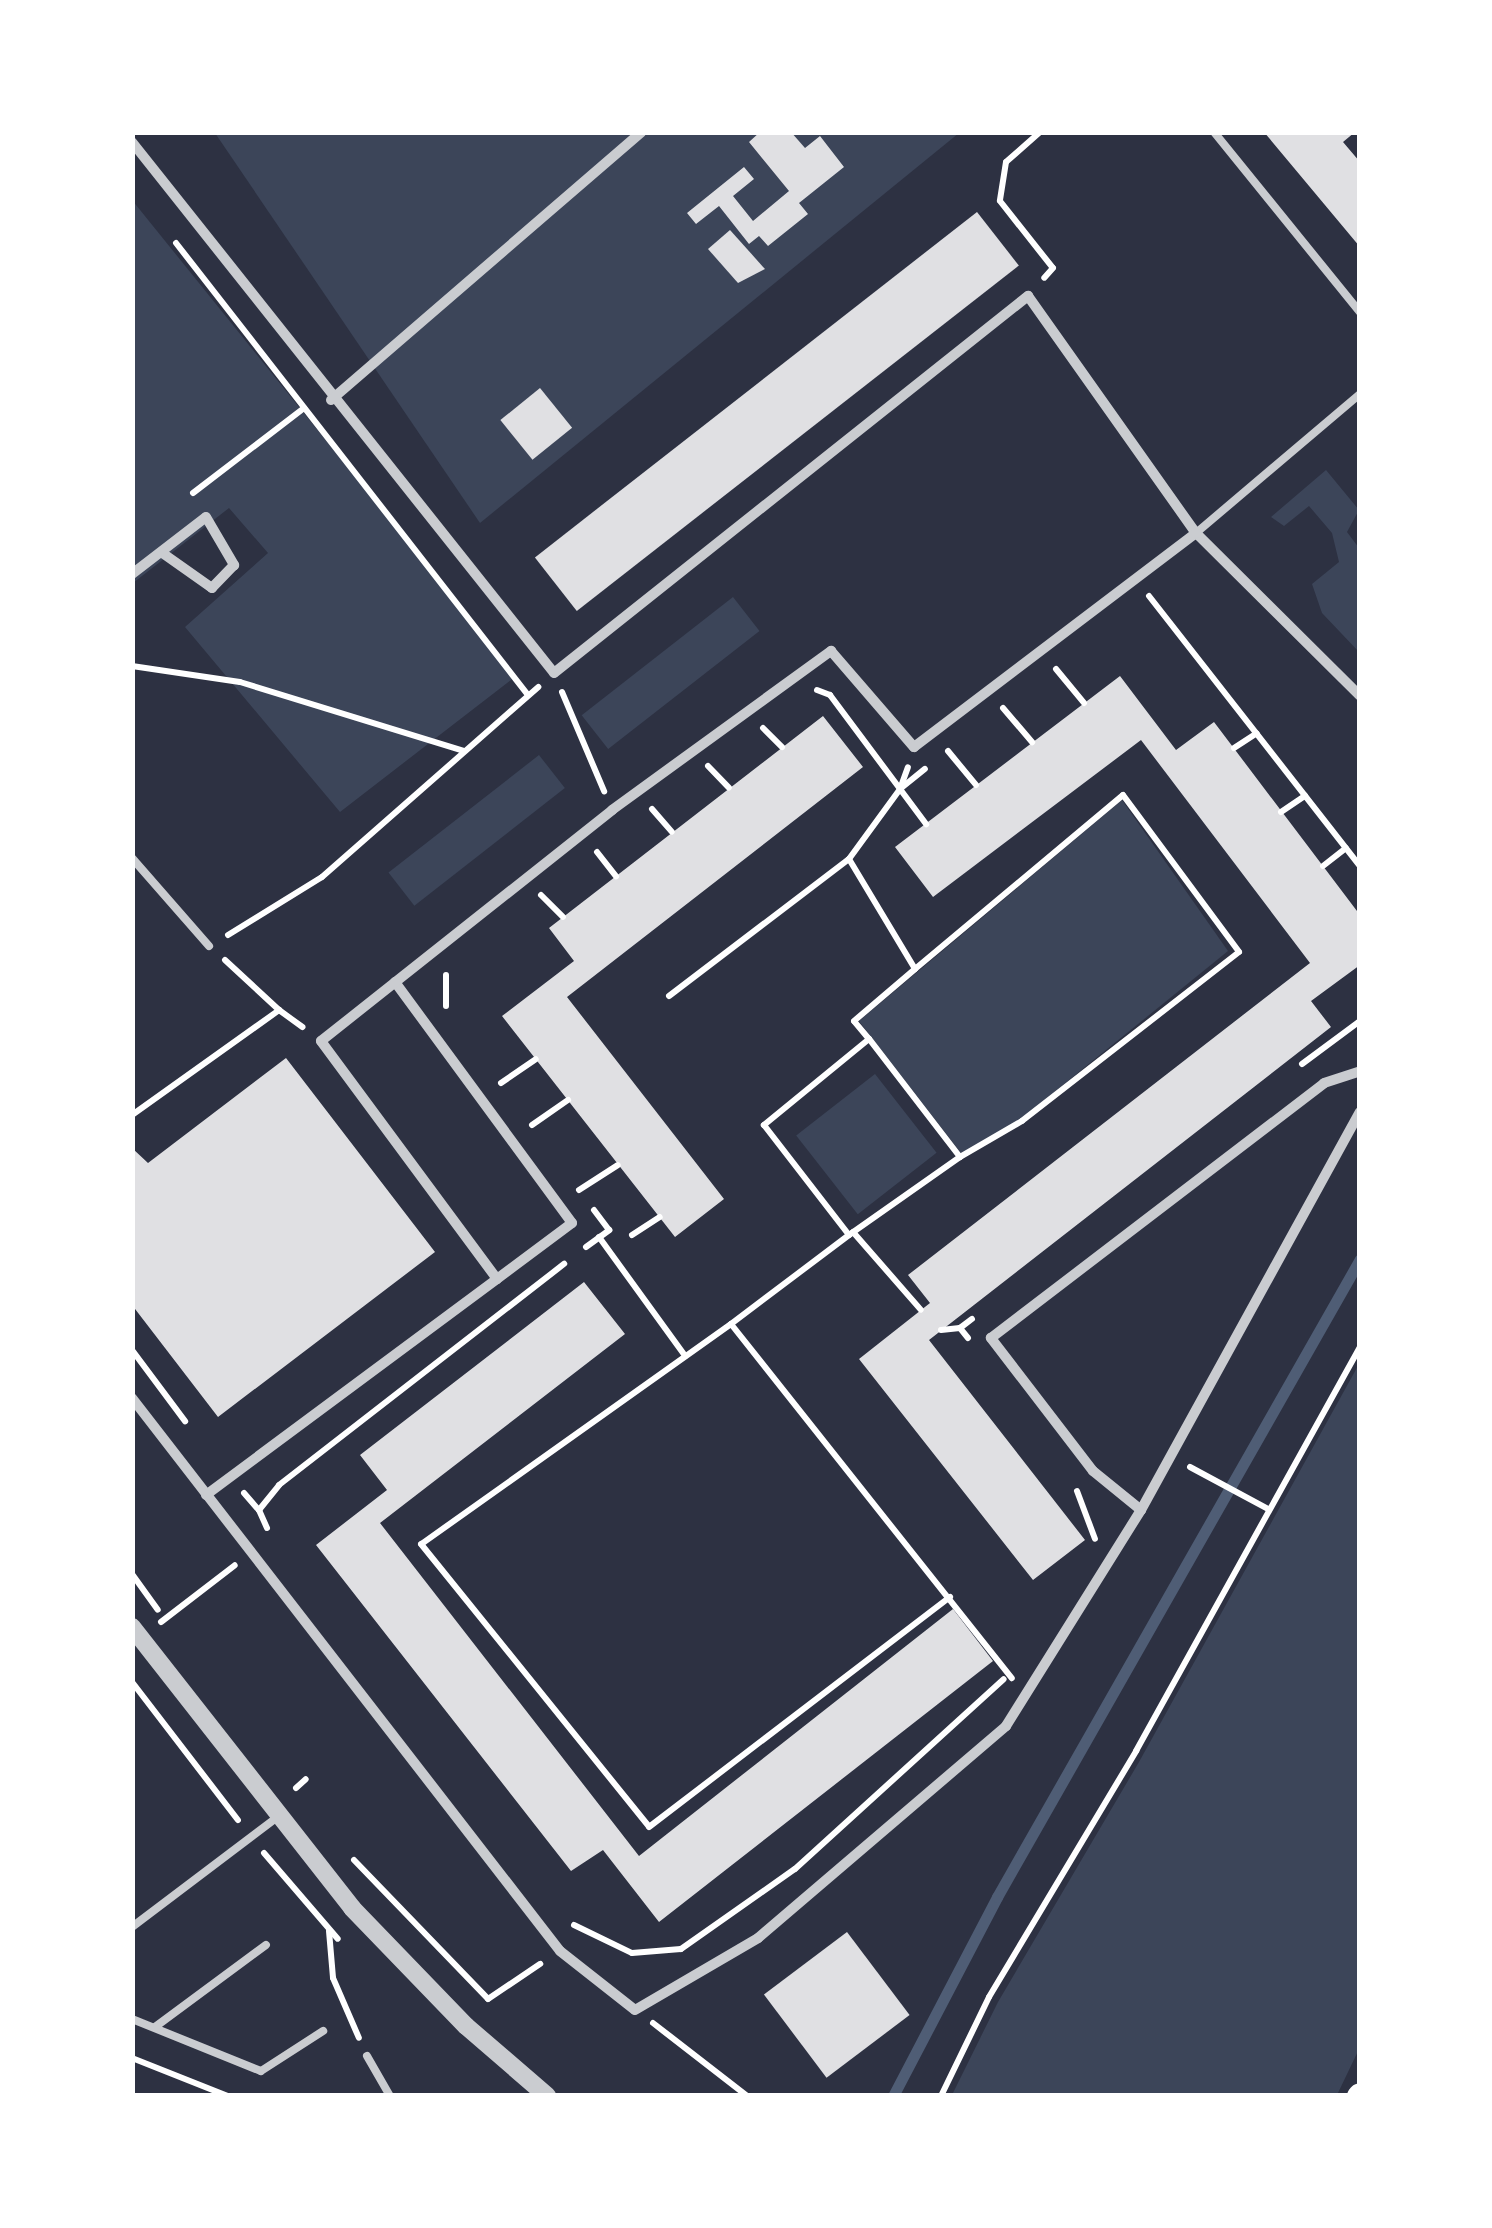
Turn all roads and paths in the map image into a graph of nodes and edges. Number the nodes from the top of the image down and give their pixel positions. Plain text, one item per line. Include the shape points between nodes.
1 (642, 132) edge
2 (1040, 132) edge
3 (1214, 132) edge
4 (132, 142) edge
5 (167, 230) dead end
6 (1028, 296) junction
7 (1360, 312) edge
8 (1360, 394) edge
9 (332, 400) junction
10 (304, 408) junction
11 (194, 493) dead end
12 (1196, 533) junction
13 (162, 552) junction
14 (132, 574) edge
15 (1134, 608) dead end
16 (1071, 656) dead end
17 (132, 666) edge
18 (1055, 668) junction
19 (554, 673) junction
20 (1042, 678) dead end
21 (800, 692) dead end
22 (528, 696) junction
23 (1360, 696) edge
24 (1016, 698) dead end
25 (1084, 703) dead end
26 (1004, 708) junction
27 (773, 713) dead end
28 (990, 719) dead end
29 (759, 724) junction
30 (1256, 733) junction
31 (746, 734) dead end
32 (962, 740) dead end
33 (1032, 742) dead end
34 (782, 747) dead end
35 (914, 747) junction
36 (1234, 748) dead end
37 (465, 751) junction
38 (948, 751) junction
39 (720, 754) dead end
40 (707, 765) junction
41 (693, 776) dead end
42 (976, 785) dead end
43 (728, 788) dead end
44 (900, 789) junction
45 (1306, 796) junction
46 (665, 797) dead end
47 (651, 808) junction
48 (612, 810) junction
49 (1281, 812) dead end
50 (637, 818) dead end
51 (926, 824) dead end
52 (672, 832) dead end
53 (610, 840) dead end
54 (1346, 848) junction
55 (596, 850) junction
56 (132, 858) edge
57 (848, 859) junction
58 (582, 862) dead end
59 (1322, 866) dead end
60 (1360, 866) edge
61 (616, 876) dead end
62 (554, 883) dead end
63 (540, 894) junction
64 (526, 905) dead end
65 (563, 917) dead end
66 (210, 946) junction
67 (453, 960) dead end
68 (915, 968) junction
69 (395, 982) junction
70 (668, 996) dead end
71 (279, 1010) junction
72 (1360, 1021) edge
73 (457, 1022) dead end
74 (869, 1040) junction
75 (321, 1042) junction
76 (536, 1059) dead end
77 (490, 1068) dead end
78 (1297, 1068) dead end
79 (1360, 1071) edge
80 (502, 1082) junction
81 (512, 1097) dead end
82 (568, 1100) dead end
83 (522, 1111) dead end
84 (1360, 1112) edge
85 (132, 1115) edge
86 (532, 1126) junction
87 (541, 1138) dead end
88 (960, 1158) junction
89 (618, 1164) dead end
90 (570, 1177) dead end
91 (579, 1190) junction
92 (660, 1217) dead end
93 (851, 1234) junction
94 (632, 1235) dead end
95 (598, 1238) junction
96 (583, 1250) dead end
97 (567, 1262) dead end
98 (497, 1279) junction
99 (921, 1310) dead end
100 (984, 1310) dead end
101 (731, 1324) junction
102 (960, 1328) junction
103 (941, 1330) dead end
104 (1360, 1347) edge
105 (132, 1350) edge
106 (978, 1354) dead end
107 (685, 1356) junction
108 (132, 1398) edge
109 (198, 1438) dead end
110 (230, 1476) junction
111 (1205, 1478) dead end
112 (1068, 1479) dead end
113 (206, 1495) junction
114 (1268, 1509) junction
115 (259, 1510) junction
116 (1141, 1510) junction
117 (271, 1538) dead end
118 (1088, 1552) dead end
119 (250, 1553) junction
120 (132, 1574) edge
121 (950, 1597) junction
122 (164, 1620) junction
123 (136, 1632) edge
124 (176, 1635) dead end
125 (1023, 1659) dead end
126 (1010, 1674) junction
127 (1024, 1693) junction
128 (284, 1772) dead end
129 (306, 1780) dead end
130 (296, 1788) junction
131 (308, 1803) dead end
132 (276, 1818) junction
133 (345, 1848) dead end
134 (564, 1913) dead end
135 (132, 1928) edge
136 (576, 1928) junction
137 (329, 1930) dead end
138 (266, 1945) dead end
139 (560, 1950) junction
140 (635, 2010) junction
141 (132, 2019) edge
142 (155, 2028) junction
143 (322, 2031) dead end
144 (367, 2056) joint
145 (132, 2058) edge
146 (228, 2096) edge
147 (390, 2096) edge
148 (547, 2096) edge
149 (747, 2096) edge
150 (941, 2096) edge

1 - 9 street
2 - 6 path via 1006,162 1000,201 1053,268
3 - 7 lane
4 - 9 street
5 - 10 path
6 - 12 street
6 - 19 street
8 - 12 lane
9 - 19 street
10 - 11 path
10 - 22 path
12 - 23 street
12 - 35 street
13 - 13 street via 206,516 234,565 212,588
13 - 14 street
15 - 30 path via 1150,595
16 - 18 path
17 - 37 path via 240,682
18 - 20 path
18 - 25 path
19 - 22 path
19 - 48 path
21 - 44 path via 830,695
22 - 37 path
24 - 26 path
26 - 28 path
26 - 33 path
27 - 29 path
29 - 31 path
29 - 34 path
30 - 36 path
30 - 45 path
32 - 38 path
35 - 44 path
35 - 48 street via 831,651
37 - 66 path via 322,877
38 - 42 path
38 - 44 path
39 - 40 path
40 - 41 path
40 - 43 path
44 - 51 path
44 - 57 path
45 - 49 path
45 - 54 path
46 - 47 path
47 - 50 path
47 - 52 path
48 - 69 street
53 - 55 path
54 - 59 path
54 - 60 path
55 - 58 path
55 - 61 path
56 - 66 lane
57 - 68 path
57 - 70 path
62 - 63 path
63 - 64 path
63 - 65 path
66 - 71 path
67 - 73 path via 442,995
68 - 74 path via 854,1021
68 - 88 path via 1123,795 1239,952 1022,1122
69 - 75 street
69 - 98 street via 572,1223
71 - 75 path
71 - 85 path
72 - 78 path
74 - 88 path
74 - 93 path via 764,1125
75 - 98 street
76 - 80 path
77 - 80 path
79 - 116 street via 1324,1083 992,1338 1093,1472
80 - 81 path
82 - 86 path
83 - 86 path
84 - 116 street
86 - 87 path
88 - 93 path
89 - 91 path
90 - 91 path
91 - 95 path via 608,1230
92 - 94 path
93 - 99 path
93 - 101 path
95 - 96 path
95 - 107 path
97 - 115 path via 293,1474
98 - 110 street
100 - 102 path
101 - 107 path
101 - 121 path
102 - 103 path
102 - 106 path
104 - 114 path
105 - 109 path
107 - 121 path via 421,1544 649,1827
108 - 113 street
110 - 113 street
110 - 115 path
111 - 114 path
112 - 118 path via 1097,1536
113 - 119 street
114 - 150 path via 1136,1751 989,1997
115 - 117 path
116 - 127 street
119 - 122 path
119 - 139 street
120 - 122 path
121 - 126 path
122 - 123 path
122 - 124 path
123 - 132 street
125 - 126 path
126 - 127 path
126 - 136 path via 795,1869 681,1948 632,1953
127 - 140 street via 1006,1726 758,1938
128 - 130 path
129 - 130 path
130 - 131 path
132 - 135 lane
132 - 148 street via 403,1963
133 - 139 path via 488,2000
134 - 136 path
136 - 139 path
137 - 144 path via 333,1978
138 - 142 lane
139 - 140 street
140 - 149 path
141 - 142 lane
142 - 143 lane via 261,2071
144 - 147 lane
145 - 146 path

